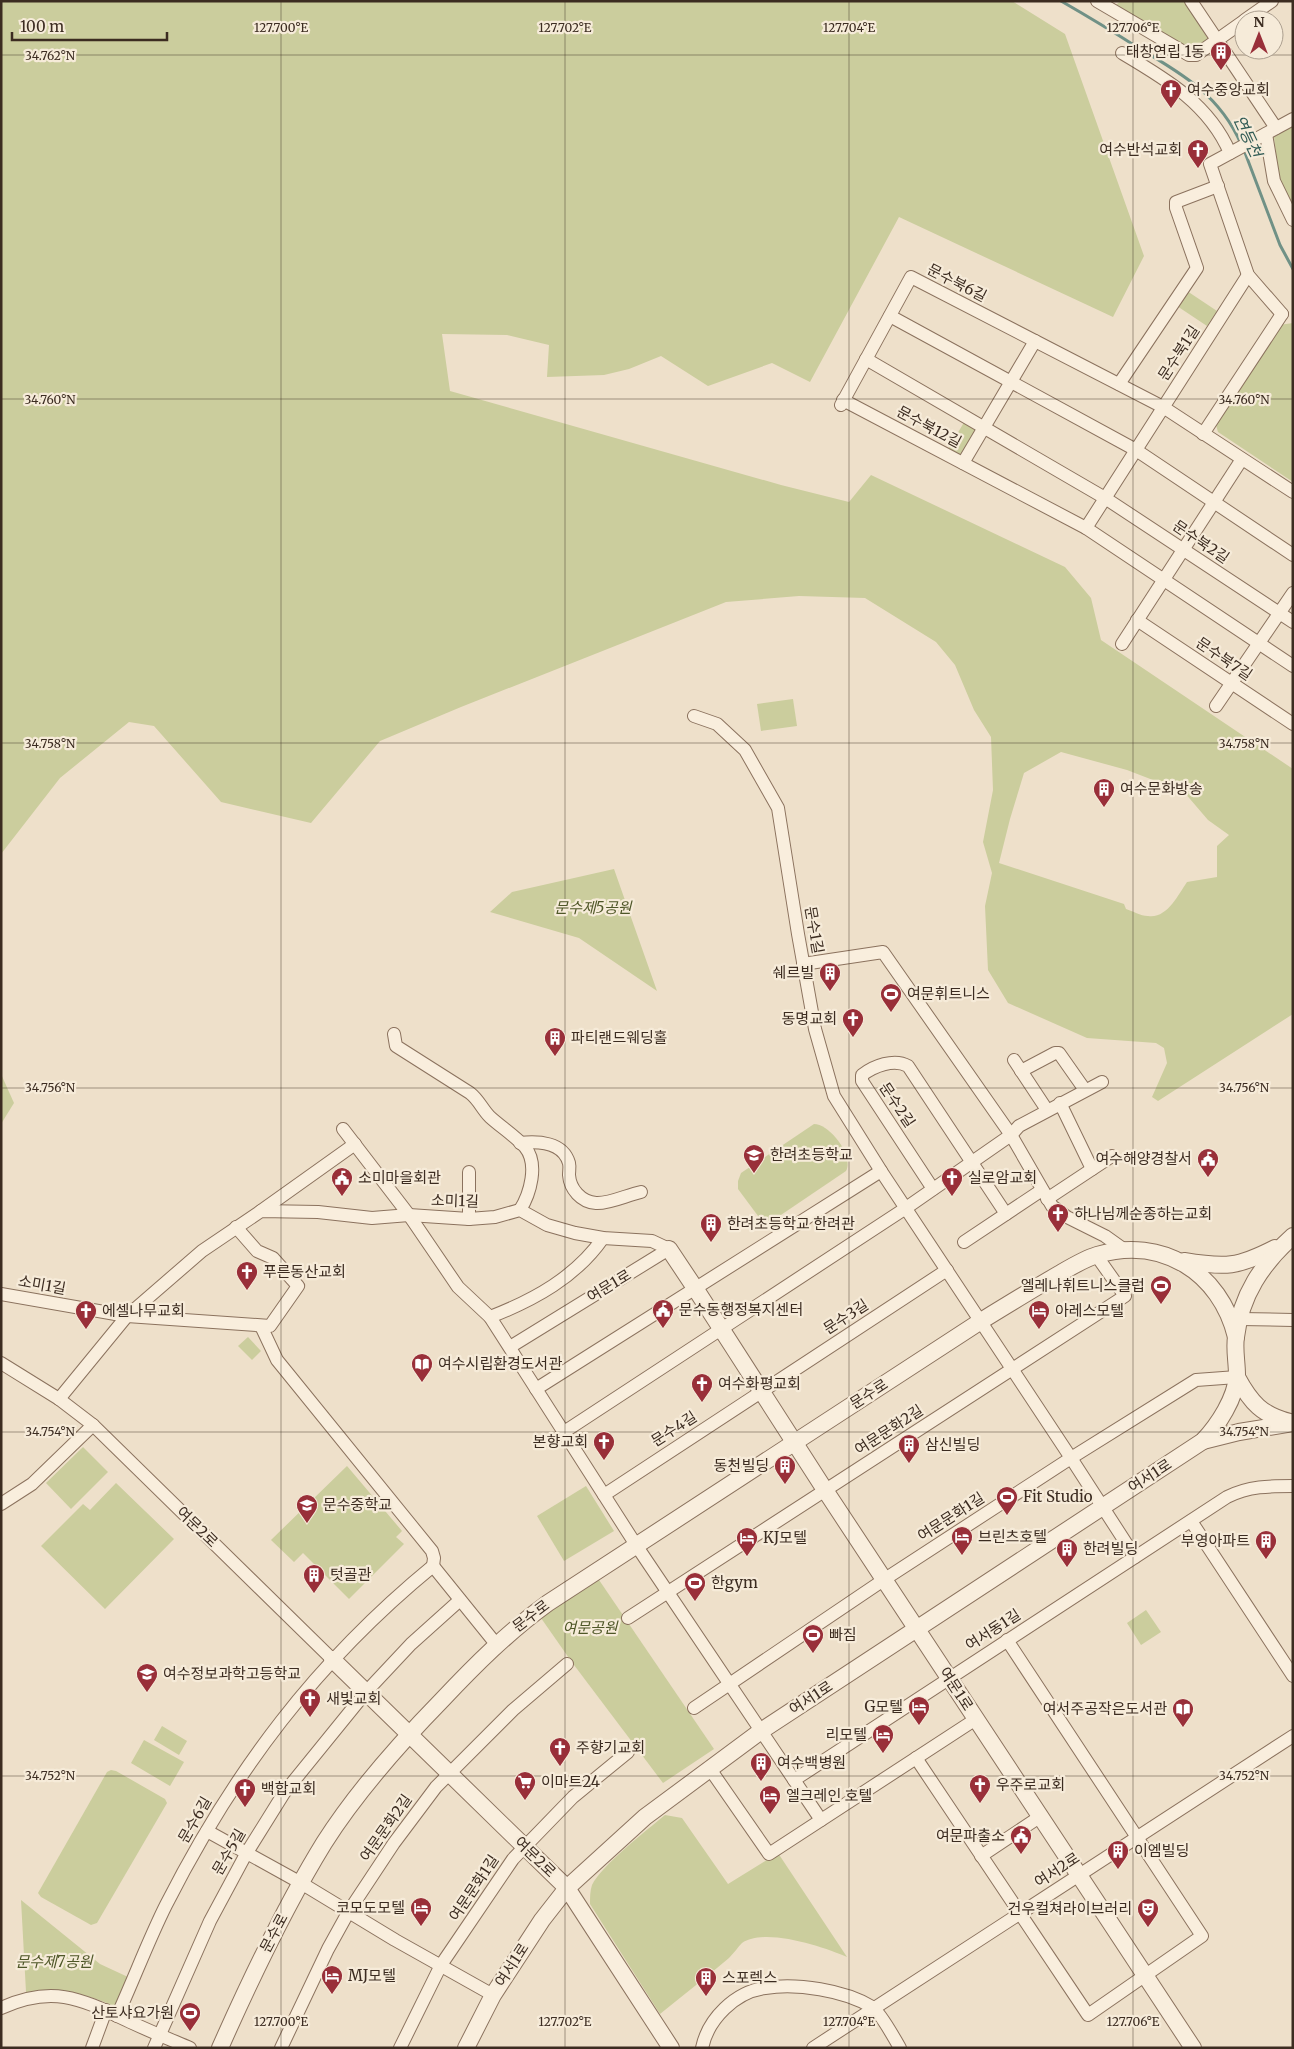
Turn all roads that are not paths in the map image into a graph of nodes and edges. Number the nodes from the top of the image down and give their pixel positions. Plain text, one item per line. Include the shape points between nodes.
1 (1097, 1) edge
2 (1191, 1) edge
3 (1272, 1) edge
4 (1259, 10) edge
5 (1234, 28) edge
6 (1217, 40) junction
7 (1122, 53) dead end
8 (1293, 119) edge
9 (1271, 131) junction
10 (1231, 153) junction
11 (1218, 186) junction
12 (1293, 220) edge
13 (1248, 275) junction
14 (1287, 313) edge
15 (890, 316) junction
16 (1035, 341) junction
17 (866, 359) junction
18 (1011, 382) junction
19 (1119, 384) junction
20 (842, 403) joint
21 (1163, 407) junction
22 (984, 428) junction
23 (1204, 434) junction
24 (1136, 450) junction
25 (1242, 459) junction
26 (963, 464) junction
27 (1293, 492) edge
28 (1105, 498) junction
29 (1214, 502) junction
30 (1086, 528) junction
31 (1183, 550) junction
32 (1293, 555) edge
33 (1164, 580) junction
34 (1293, 593) edge
35 (1279, 613) junction
36 (1138, 620) junction
37 (1293, 622) edge
38 (1258, 643) junction
39 (1122, 644) dead end
40 (1293, 666) edge
41 (1231, 683) junction
42 (1216, 706) dead end
43 (694, 716) dead end
44 (1293, 724) edge
45 (803, 964) junction
46 (394, 1034) dead end
47 (1102, 1082) dead end
48 (1085, 1090) junction
49 (1060, 1103) junction
50 (1047, 1110) junction
51 (343, 1129) dead end
52 (1011, 1135) junction
53 (520, 1142) junction
54 (355, 1144) junction
55 (1112, 1156) dead end
56 (972, 1162) junction
57 (1092, 1169) junction
58 (881, 1171) junction
59 (469, 1172) dead end
60 (933, 1189) junction
61 (640, 1192) dead end
62 (1044, 1195) junction
63 (906, 1208) junction
64 (520, 1210) junction
65 (261, 1211) junction
66 (1006, 1214) junction
67 (409, 1215) junction
68 (469, 1219) junction
69 (236, 1227) junction
70 (603, 1238) junction
71 (1290, 1239) edge
72 (964, 1242) dead end
73 (669, 1249) junction
74 (1126, 1251) junction
75 (1096, 1255) junction
76 (1180, 1260) junction
77 (947, 1270) junction
78 (696, 1288) junction
79 (1, 1294) edge
80 (127, 1316) junction
81 (490, 1317) junction
82 (1240, 1319) junction
83 (1293, 1320) edge
84 (981, 1321) junction
85 (261, 1326) junction
86 (722, 1329) junction
87 (1236, 1337) junction
88 (510, 1347) junction
89 (1, 1363) edge
90 (1012, 1369) junction
91 (1237, 1377) junction
92 (536, 1388) junction
93 (762, 1392) junction
94 (59, 1399) junction
95 (1293, 1422) edge
96 (93, 1425) junction
97 (564, 1432) junction
98 (1203, 1441) junction
99 (794, 1442) junction
100 (1071, 1458) junction
101 (1293, 1486) edge
102 (825, 1490) junction
103 (604, 1494) junction
104 (1, 1504) edge
105 (1102, 1507) junction
106 (1191, 1521) junction
107 (636, 1545) junction
108 (1135, 1558) junction
109 (433, 1566) junction
110 (886, 1579) junction
111 (668, 1592) junction
112 (460, 1600) junction
113 (628, 1618) dead end
114 (917, 1628) junction
115 (1007, 1640) junction
116 (496, 1644) junction
117 (332, 1659) junction
118 (567, 1664) dead end
119 (1293, 1676) edge
120 (949, 1678) junction
121 (729, 1684) junction
122 (366, 1692) junction
123 (694, 1708) dead end
124 (976, 1719) junction
125 (761, 1731) junction
126 (409, 1734) junction
127 (1293, 1736) edge
128 (628, 1752) dead end
129 (916, 1758) junction
130 (710, 1769) junction
131 (449, 1773) junction
132 (794, 1780) junction
133 (1041, 1816) junction
134 (821, 1820) junction
135 (207, 1832) junction
136 (1137, 1838) junction
137 (524, 1846) junction
138 (246, 1854) junction
139 (981, 1856) junction
140 (1080, 1875) junction
141 (301, 1883) junction
142 (568, 1888) junction
143 (348, 1912) junction
144 (1020, 1914) junction
145 (441, 1965) junction
146 (1145, 1976) junction
147 (493, 1995) junction
148 (1, 2008) edge
149 (874, 2008) junction
150 (112, 2013) junction
151 (159, 2035) junction
152 (92, 2048) edge
153 (154, 2048) edge
154 (190, 2048) edge
155 (220, 2048) edge
156 (281, 2048) edge
157 (400, 2048) edge
158 (466, 2048) edge
159 (672, 2048) edge
160 (702, 2048) edge
161 (813, 2048) edge
162 (900, 2048) edge
163 (1193, 2048) edge

1 - 6 street via 1186,55 1196,55
2 - 6 street
3 - 4 street
5 - 6 street
6 - 9 street
7 - 10 street via 1187,96 1216,127
8 - 9 street
9 - 10 street
9 - 12 street via 1274,181
10 - 11 street via 1210,164
11 - 13 street
11 - 19 street via 1176,202 1197,268
13 - 14 street
13 - 21 street, 문수북1길
14 - 23 street
15 - 16 street, 문수북6길 via 911,277
15 - 17 street, 문수북6길
15 - 18 street
16 - 18 street, 문수북12길
16 - 19 street, 문수북6길
17 - 20 street, 문수북6길
17 - 22 street, 문수북12길
18 - 22 street, 문수북12길
18 - 24 street
19 - 21 street, 문수북6길
20 - 26 street, 문수북12길
21 - 23 street, 문수북6길
21 - 24 street, 문수북1길
22 - 26 street, 문수북12길
22 - 28 street
23 - 25 street, 문수북6길
24 - 28 street, 문수북1길
24 - 29 street
25 - 27 street, 문수북6길
25 - 29 street
26 - 30 street
28 - 30 street, 문수북1길
28 - 31 street, 문수북2길
29 - 31 street
29 - 32 street
30 - 33 street
31 - 33 street
31 - 35 street, 문수북2길
33 - 36 street
33 - 38 street
34 - 35 street
35 - 37 street, 문수북2길
35 - 38 street
36 - 39 street
36 - 41 street, 문수북7길
38 - 40 street
38 - 41 street
41 - 42 street
41 - 44 street, 문수북7길
43 - 45 street, 문수1길 via 717,724 741,746 778,808
45 - 52 street via 883,952
45 - 58 street, 문수1길 via 828,1080 843,1113
46 - 53 street via 396,1046 478,1099 489,1116
47 - 48 street
48 - 49 street
48 - 50 street via 1059,1053 1017,1065
49 - 50 street
49 - 57 street
50 - 52 street via 1017,1127
51 - 54 street
52 - 56 street
52 - 62 street
53 - 61 street via 539,1141 560,1150 569,1162 571,1185 588,1202 600,1203
53 - 64 street via 528,1152 531,1169 530,1187
54 - 65 street
54 - 67 street
55 - 57 street
56 - 60 street
56 - 60 street, 문수2길 via 907,1064 882,1065 863,1074 862,1081
56 - 66 street, 문수2길
57 - 62 street
58 - 63 street, 문수1길
58 - 78 street
59 - 68 street
60 - 63 street
62 - 66 street
62 - 74 street via 1060,1212
63 - 77 street, 문수1길
63 - 86 street
64 - 68 street, 소미1길 via 495,1217
64 - 70 street via 552,1227
65 - 67 street, 소미1길 via 318,1212 372,1218
65 - 69 street
66 - 72 street
67 - 68 street, 소미1길
67 - 81 street via 458,1287
69 - 80 street via 202,1251
69 - 85 street via 257,1251 273,1258 298,1286 270,1325
70 - 73 street via 652,1241
70 - 81 street via 590,1257 571,1274 526,1302
71 - 76 street via 1236,1264
71 - 82 street via 1254,1280
73 - 78 street, 여문1로
73 - 88 street, 여문1로
74 - 75 street, 문수로
74 - 76 street, 문수로 via 1165,1254
75 - 84 street, 문수로
75 - 90 street, 여문문화2길 via 1124,1296
76 - 87 street, 문수로 via 1211,1286 1226,1308
77 - 84 street, 문수1길
77 - 93 street, 문수3길
78 - 86 street, 여문1로
78 - 92 street
79 - 80 street, 소미1길
80 - 85 street, 소미1길
80 - 94 street
81 - 88 street
82 - 83 street
82 - 87 street
84 - 90 street, 문수1길
84 - 99 street, 문수로
85 - 109 street via 277,1360 432,1551
86 - 93 street, 여문1로
86 - 97 street
87 - 91 street
88 - 92 street
89 - 94 street, 여문2로
90 - 100 street, 문수1길
90 - 102 street, 여문문화2길
91 - 95 street via 1260,1409
91 - 98 street, 여서1로 via 1222,1416
91 - 100 street, 여문문화1길 via 1196,1380
92 - 97 street
93 - 99 street, 여문1로
93 - 103 street, 문수4길
94 - 96 street, 여문2로
95 - 98 street
96 - 104 street via 32,1484
96 - 117 street, 여문2로
97 - 103 street
98 - 105 street, 여서1로
99 - 102 street, 여문1로
99 - 107 street, 문수로
100 - 105 street, 문수1길
100 - 110 street, 여문문화1길
101 - 106 street, 여서동1길 via 1245,1489
102 - 110 street, 여문1로
102 - 111 street, 여문문화2길
103 - 107 street
105 - 108 street
105 - 114 street, 여서1로
106 - 108 street, 여서동1길
106 - 119 street
107 - 111 street
107 - 116 street, 문수로 via 548,1603
108 - 115 street, 여서동1길
109 - 112 street
109 - 117 street via 392,1599
110 - 114 street, 여문1로
110 - 121 street, 여문문화1길
111 - 113 street, 여문문화2길
111 - 121 street
112 - 116 street
112 - 122 street via 411,1644
114 - 120 street, 여문1로
114 - 125 street, 여서1로
115 - 120 street, 여서동1길
115 - 136 street
116 - 126 street, 문수로
117 - 122 street, 여문2로
117 - 135 street, 문수6길 via 237,1780
118 - 131 street, 여문문화2길 via 513,1710
120 - 124 street, 여문1로
120 - 132 street, 여서동1길
121 - 123 street, 여문문화1길
121 - 125 street
122 - 126 street, 여문2로
122 - 138 street, 문수5길 via 284,1794
124 - 129 street
124 - 133 street, 여문1로
125 - 130 street, 여서1로
125 - 132 street
126 - 131 street, 여문2로
126 - 141 street, 문수로 via 346,1811
127 - 136 street, 여서2로
128 - 137 street, 여문문화1길 via 573,1797
129 - 134 street
129 - 139 street
130 - 134 street via 769,1854
130 - 142 street, 여서1로 via 632,1828
131 - 137 street, 여문2로
131 - 143 street, 여문문화2길 via 394,1843
132 - 134 street
133 - 139 street
133 - 140 street, 여문1로
135 - 138 street
135 - 150 street, 문수6길
136 - 140 street, 여서2로
136 - 146 street via 1202,1936
137 - 142 street, 여문2로
137 - 145 street, 여문문화1길
138 - 141 street
138 - 151 street, 문수5길 via 210,1921
139 - 144 street
140 - 144 street, 여서2로
140 - 146 street, 여문1로
141 - 143 street
141 - 155 street, 문수로
142 - 147 street, 여서1로 via 542,1920
142 - 159 street, 여문2로
143 - 145 street
143 - 156 street, 여문문화2길
144 - 146 street via 1088,2015
144 - 149 street, 여서2로
145 - 147 street
145 - 157 street, 여문문화1길
146 - 163 street, 여문1로
147 - 158 street, 여서1로
148 - 150 street via 25,1998 48,1996 78,1999
149 - 160 street via 832,1992 764,1988 743,1996 716,2017
149 - 161 street, 여서2로
149 - 162 street
150 - 151 street
150 - 152 street, 문수6길
151 - 153 street, 문수5길
151 - 154 street

